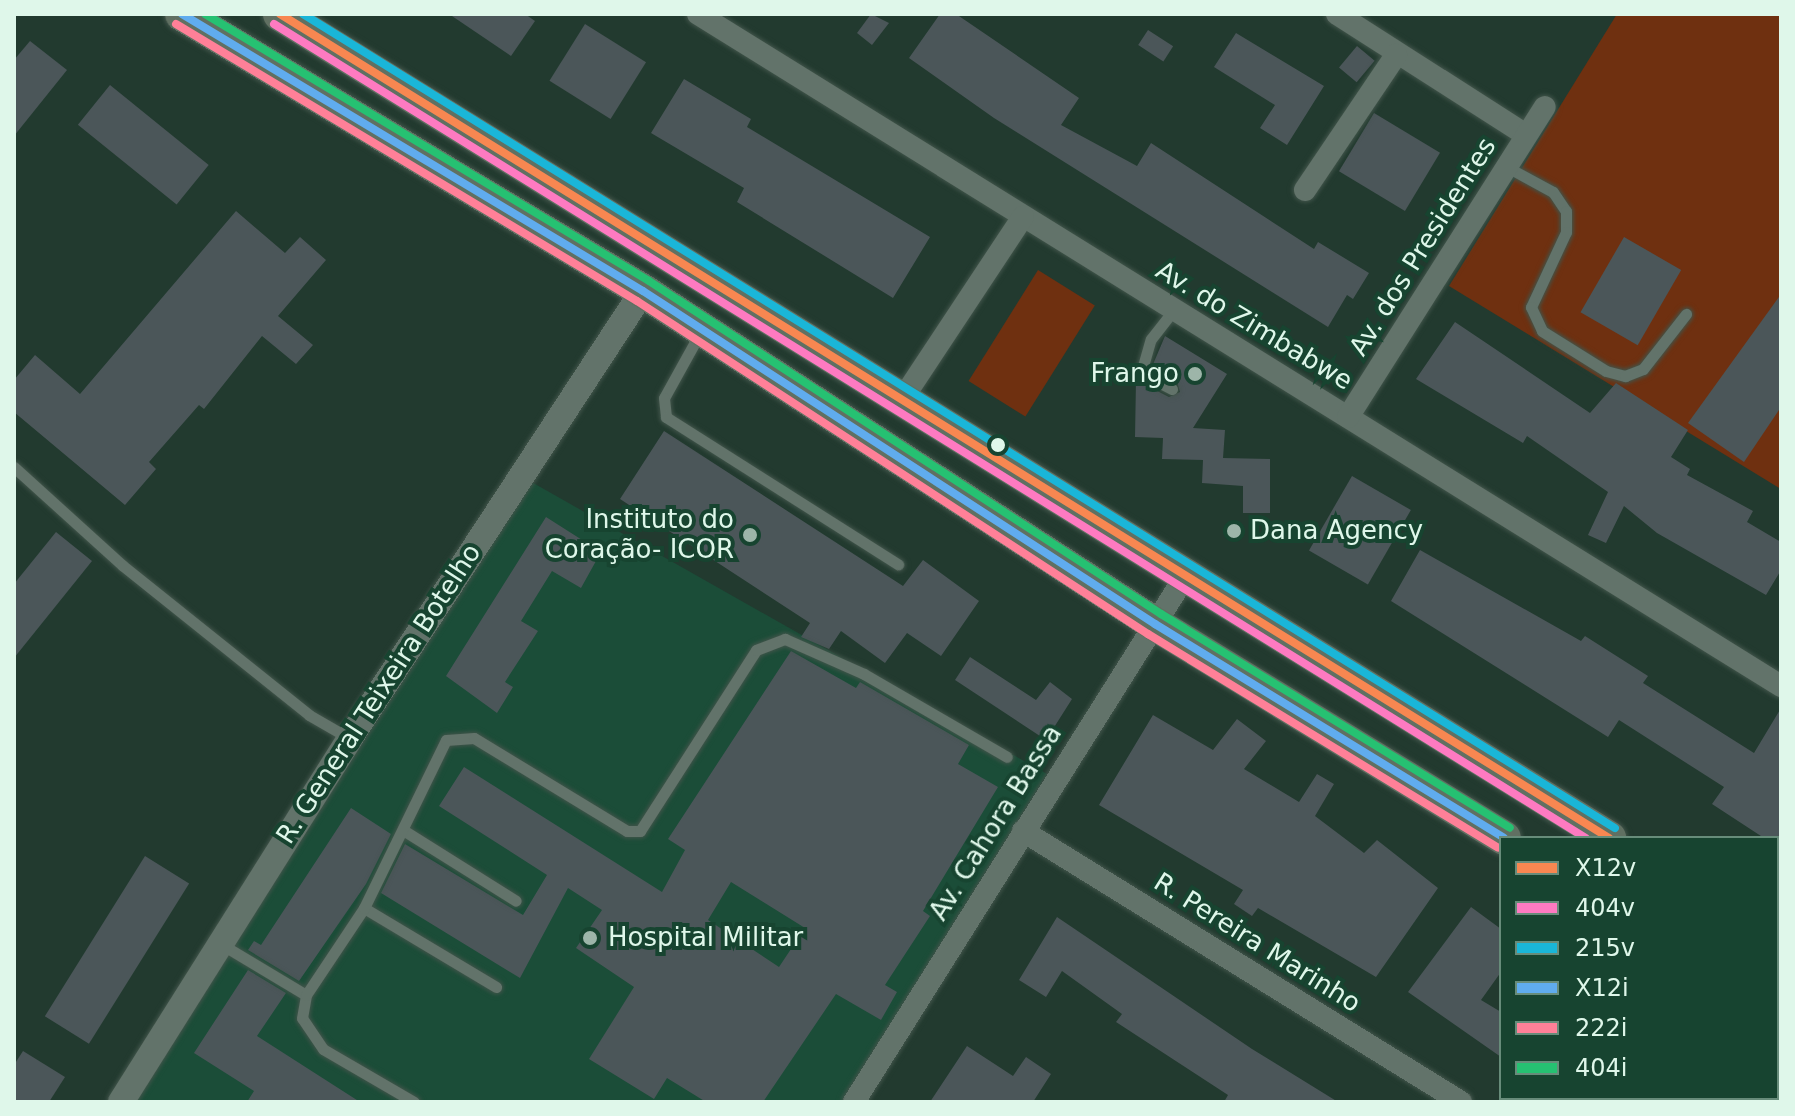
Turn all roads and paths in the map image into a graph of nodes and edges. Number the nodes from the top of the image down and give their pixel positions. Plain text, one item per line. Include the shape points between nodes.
1 (182, 14) edge
2 (280, 14) edge
3 (698, 14) edge
4 (1337, 14) edge
5 (1396, 55) junction
6 (1545, 107) dead end
7 (1526, 135) junction
8 (1507, 167) junction
9 (1305, 190) dead end
10 (1023, 217) junction
11 (643, 291) junction
12 (1174, 310) junction
13 (1686, 314) dead end
14 (700, 332) junction
15 (1172, 389) dead end
16 (901, 401) junction
17 (1348, 417) junction
18 (14, 467) edge
19 (898, 564) dead end
20 (1186, 575) junction
21 (1155, 624) junction
22 (1781, 686) edge
23 (350, 738) junction
24 (1007, 757) dead end
25 (403, 830) junction
26 (1023, 831) junction
27 (1501, 836) edge
28 (1606, 836) edge
29 (516, 901) dead end
30 (364, 908) junction
31 (221, 943) junction
32 (496, 987) dead end
33 (306, 995) junction
34 (121, 1102) edge
35 (414, 1102) edge
36 (854, 1102) edge
37 (1461, 1102) edge

1 - 11 main road
2 - 16 main road via 646,235
3 - 10 street, Av. do Zimbabwe
4 - 5 street
5 - 7 street
5 - 9 street
6 - 7 street, Av. dos Presidentes
7 - 8 street, Av. dos Presidentes
8 - 13 lane via 1553,192 1566,211 1566,232 1531,307 1542,331 1606,371 1625,376 1643,369
8 - 17 street, Av. dos Presidentes
10 - 12 street, Av. do Zimbabwe
10 - 16 street
11 - 14 main road
11 - 23 street, R. General Teixeira Botelho
12 - 15 lane via 1151,339 1141,373
12 - 17 street, Av. do Zimbabwe
14 - 19 lane via 664,398 666,417
14 - 21 main road
16 - 20 main road
17 - 22 street, Av. do Zimbabwe
18 - 23 lane via 133,574 309,715
20 - 21 street, Av. Cahora Bassa
20 - 28 main road
21 - 26 street, Av. Cahora Bassa
21 - 27 main road
23 - 31 street, R. General Teixeira Botelho
24 - 25 lane via 864,674 785,639 756,650 640,831 627,831 461,735 446,740
25 - 29 lane
25 - 30 lane
26 - 36 street, Av. Cahora Bassa
26 - 37 street, R. Pereira Marinho
30 - 32 lane
30 - 33 lane
31 - 33 lane
31 - 34 street, R. General Teixeira Botelho
33 - 35 lane via 306,1032 323,1049

